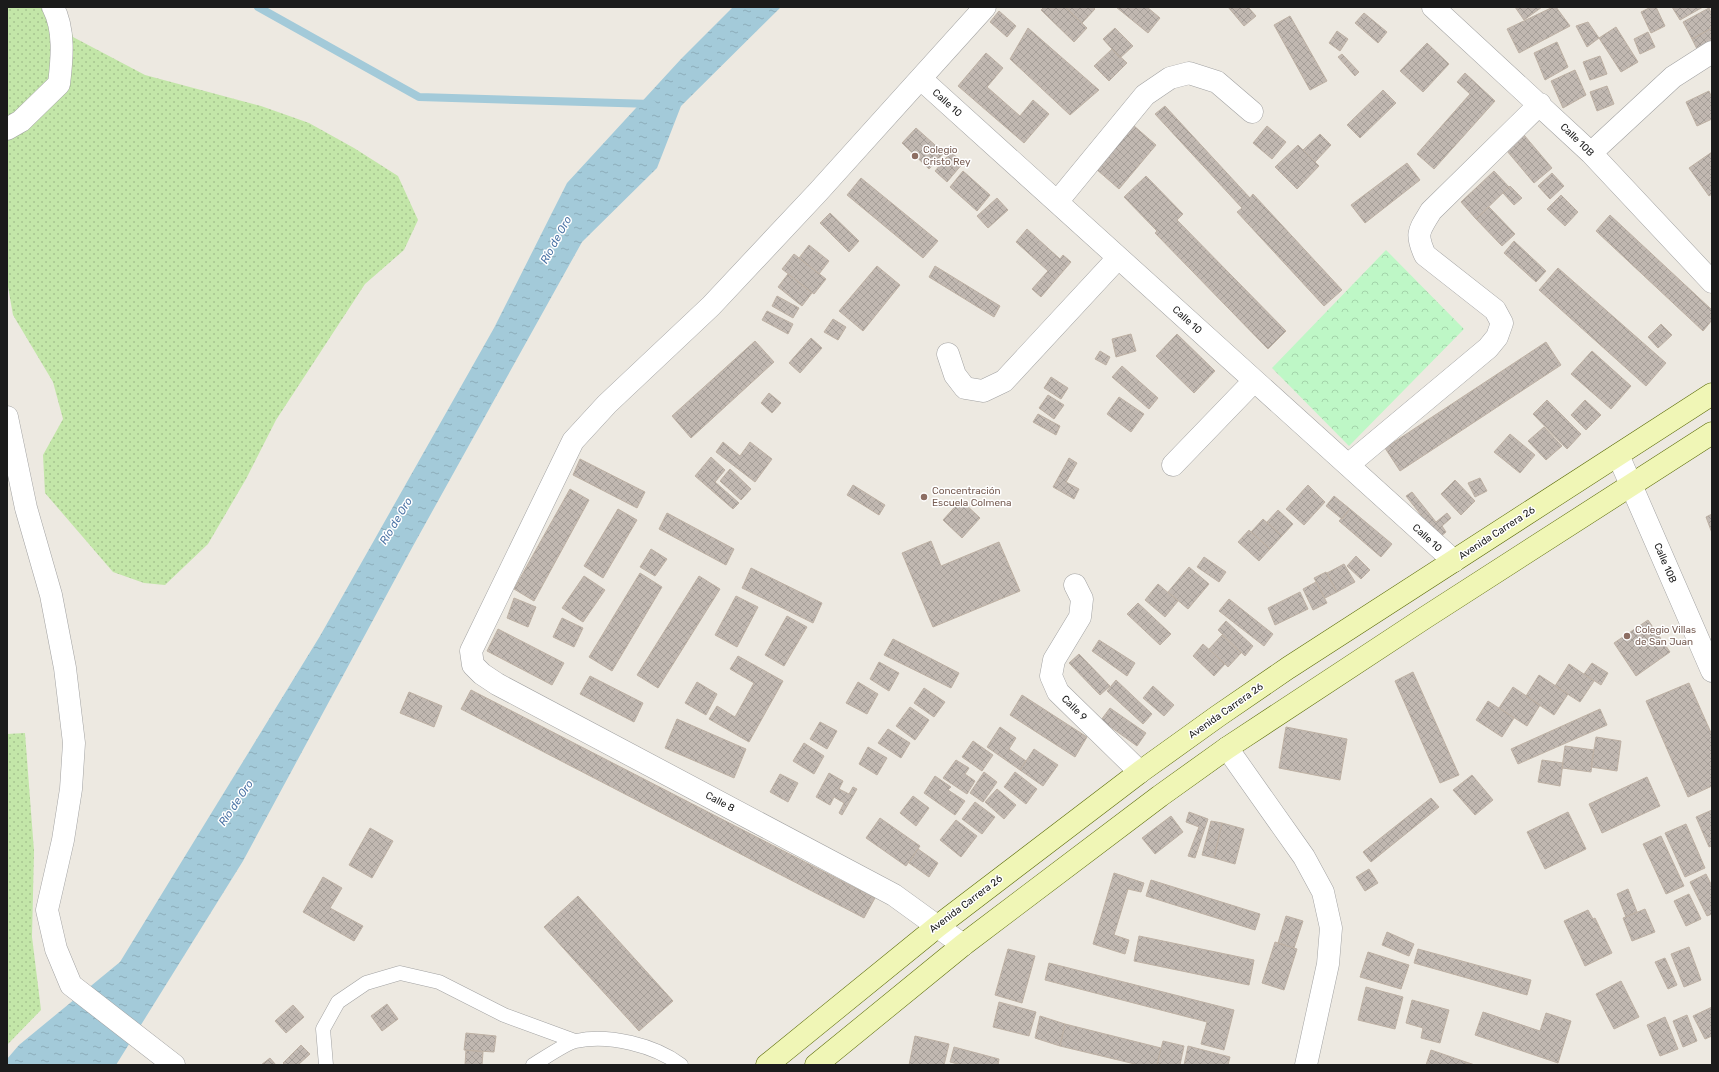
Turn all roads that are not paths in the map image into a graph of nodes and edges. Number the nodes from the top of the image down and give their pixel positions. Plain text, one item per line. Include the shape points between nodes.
1 (53, 7) edge
2 (985, 7) edge
3 (1433, 7) edge
4 (1712, 52) edge
5 (921, 79) junction
6 (1540, 104) junction
7 (1252, 112) dead end
8 (7, 129) edge
9 (1591, 153) junction
10 (1056, 202) junction
11 (1118, 258) junction
12 (1712, 282) edge
13 (948, 354) dead end
14 (1254, 381) junction
15 (1712, 394) edge
16 (7, 417) edge
17 (1712, 433) edge
18 (1618, 455) junction
19 (1173, 465) dead end
20 (1348, 465) junction
21 (1632, 486) junction
22 (1454, 561) junction
23 (1075, 585) dead end
24 (1712, 671) edge
25 (1227, 748) junction
26 (1140, 772) junction
27 (938, 926) junction
28 (963, 945) junction
29 (574, 1041) junction
30 (174, 1065) edge
31 (326, 1065) edge
32 (533, 1065) edge
33 (681, 1065) edge
34 (767, 1065) edge
35 (816, 1065) edge
36 (1306, 1065) edge

1 - 8 street via 58,17 63,55 59,84 21,121
2 - 5 street
3 - 6 street, Calle 10B
4 - 9 street via 1673,77
5 - 10 street, Calle 10
5 - 27 street, Calle 8 via 711,306 607,404 573,441 471,651 473,665 497,684 894,895
6 - 9 street, Calle 10B
6 - 20 street via 1431,211 1418,232 1425,255 1495,310 1502,323 1497,337 1488,348
7 - 10 street via 1217,82 1189,73 1170,78 1145,95
9 - 12 street, Calle 10B
10 - 11 street, Calle 10
11 - 13 street via 1004,381 983,391 965,388 955,375
11 - 14 street, Calle 10
14 - 19 street
14 - 20 street, Calle 10
15 - 18 main road, Avenida Carrera 26
16 - 30 street via 26,508 51,596 65,668 74,743 63,840 47,910 56,949 71,985
17 - 21 main road
18 - 21 street, Calle 10B
18 - 22 main road, Avenida Carrera 26
20 - 22 street, Calle 10
21 - 24 street, Calle 10B
21 - 25 main road
22 - 26 main road, Avenida Carrera 26 via 1288,668
23 - 26 street, Calle 9 via 1082,599 1080,617 1054,660 1052,676 1058,692
25 - 28 main road
25 - 36 street via 1304,858 1323,892 1331,928 1328,964
26 - 27 main road, Avenida Carrera 26
27 - 28 street, Calle 8
27 - 34 main road, Avenida Carrera 26
28 - 35 main road
29 - 31 lane via 504,1016 440,982 400,972 366,983 338,1002 323,1029
29 - 32 lane
29 - 33 lane via 613,1039 672,1058

